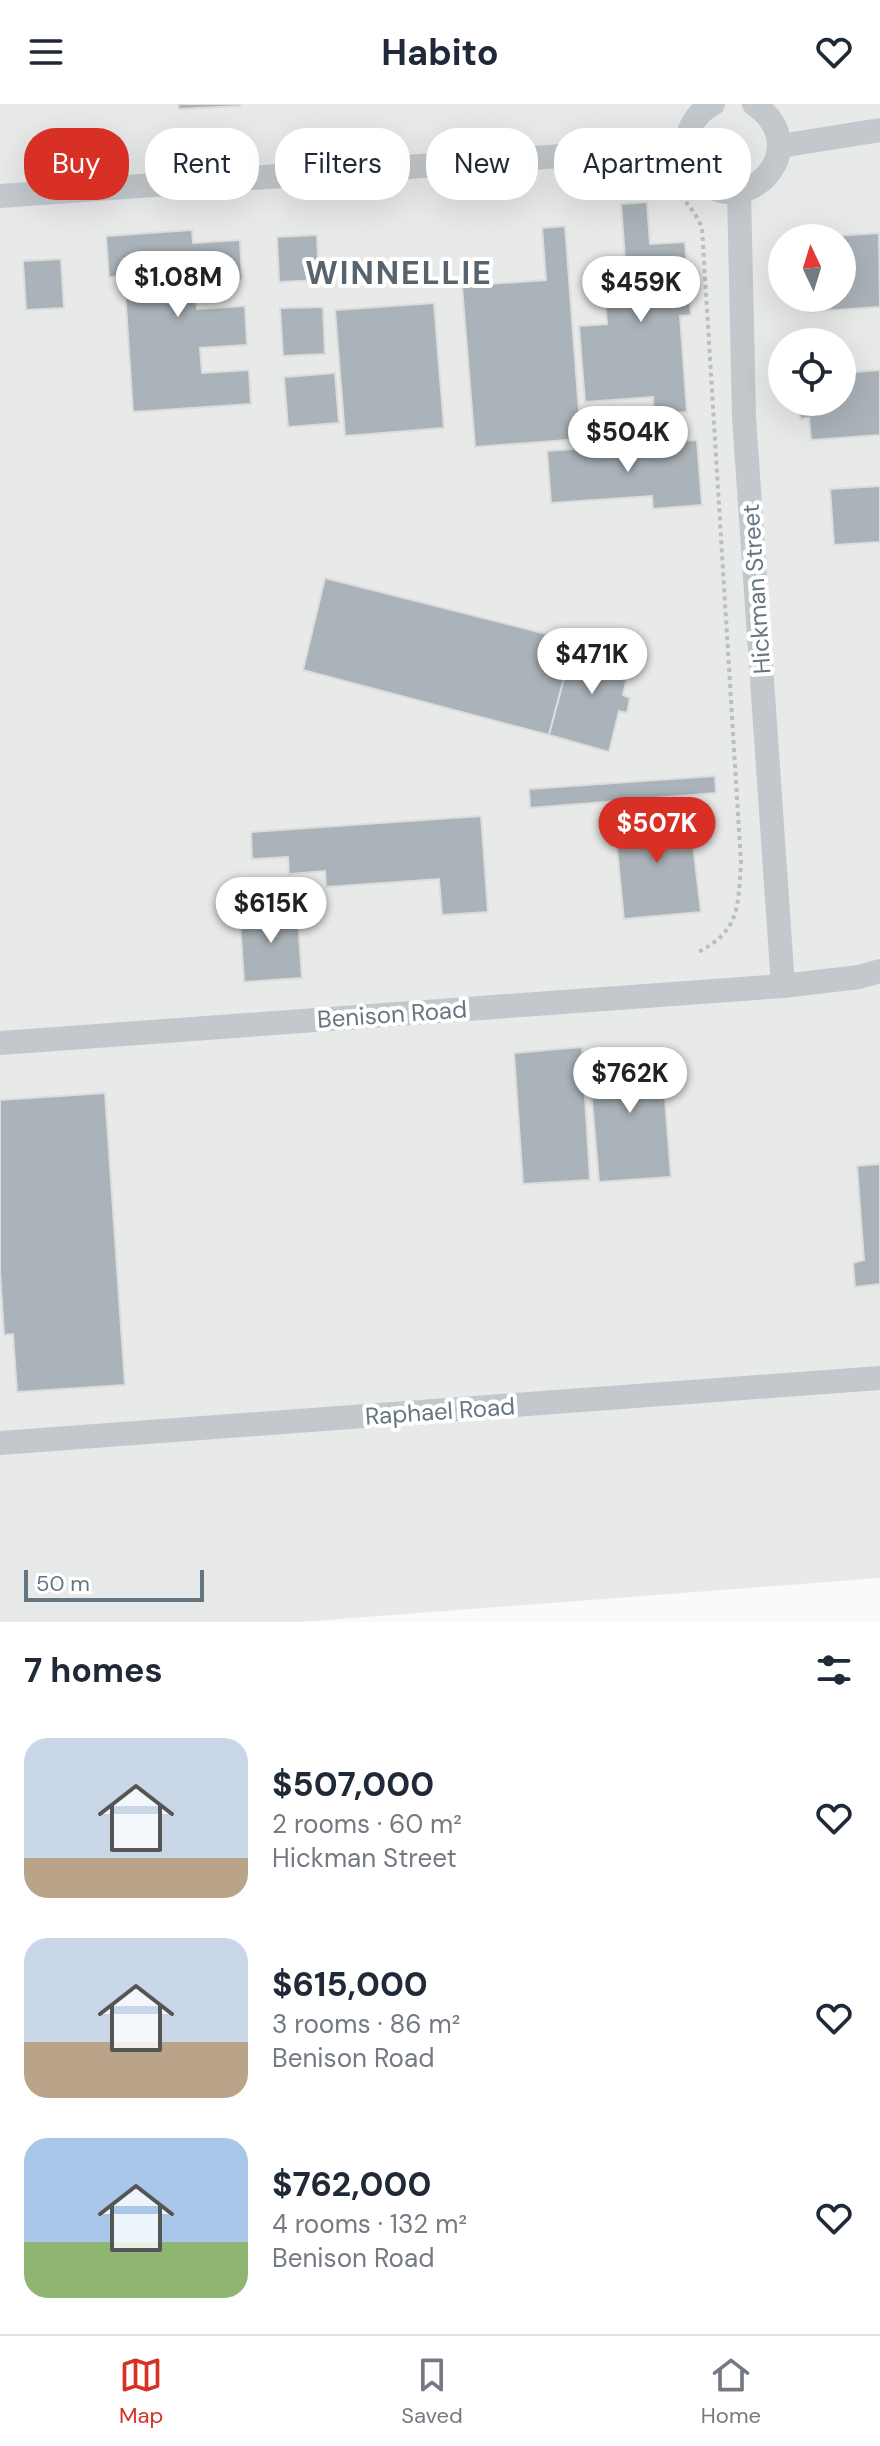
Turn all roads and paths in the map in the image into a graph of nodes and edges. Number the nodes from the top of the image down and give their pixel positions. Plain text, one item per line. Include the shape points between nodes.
1 (713, 104) edge
2 (754, 104) edge
3 (690, 128) edge
4 (880, 130) edge
5 (780, 146) junction
6 (554, 156) edge
7 (751, 187) edge
8 (0, 196) edge
9 (683, 200) edge
10 (739, 200) edge
11 (696, 953) dead end
12 (880, 971) edge
13 (783, 986) junction
14 (0, 1043) edge
15 (880, 1378) edge
16 (0, 1443) edge

1 - 3 street
2 - 5 street via 768,113
4 - 5 street
5 - 7 street via 768,176
6 - 8 street
9 - 11 path via 702,228 741,863 735,917 725,936
10 - 13 street, Hickman Street via 744,417
12 - 13 street, Benison Road
13 - 14 street, Benison Road
15 - 16 street, Raphael Road

